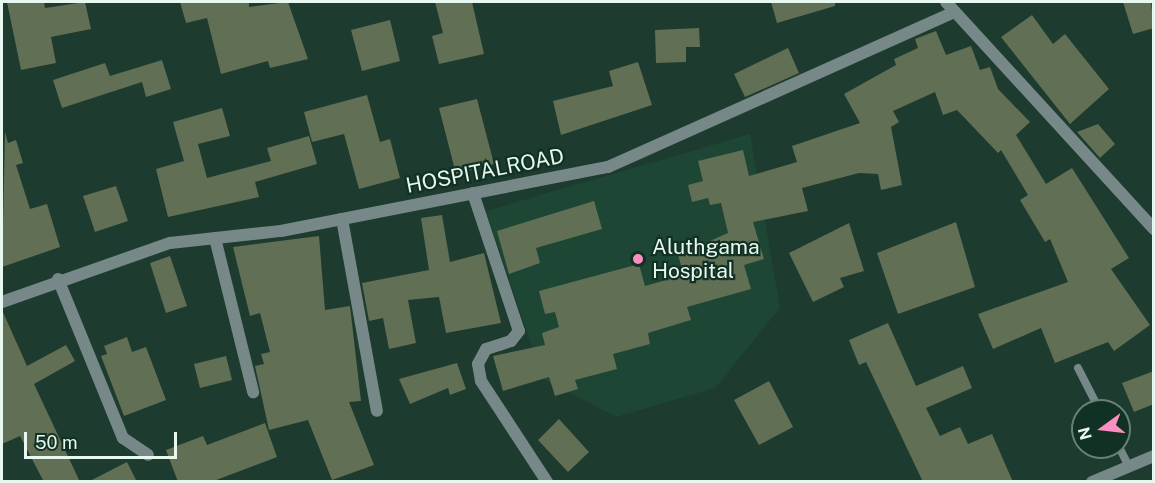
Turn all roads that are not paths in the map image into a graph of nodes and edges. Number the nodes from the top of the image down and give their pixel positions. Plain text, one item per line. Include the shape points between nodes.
1 (946, 2) edge
2 (955, 12) junction
3 (473, 193) junction
4 (342, 219) junction
5 (1154, 229) edge
6 (215, 238) junction
7 (58, 279) junction
8 (2, 301) edge
9 (1078, 368) dead end
10 (254, 393) dead end
11 (1094, 399) edge
12 (377, 411) dead end
13 (148, 455) dead end
14 (1154, 456) edge
15 (1125, 459) edge
16 (1129, 467) junction
17 (547, 482) edge
18 (1092, 482) edge

1 - 2 street
2 - 3 street, HOSPITALROAD via 608,167
2 - 5 street
3 - 4 street, HOSPITALROAD
3 - 17 street via 519,331 511,341 486,349 478,364 481,381
4 - 6 street, HOSPITALROAD
4 - 12 street
6 - 7 street, HOSPITALROAD via 170,243
6 - 10 street
7 - 8 street, HOSPITALROAD
7 - 13 street via 123,438
9 - 11 lane
14 - 16 street
15 - 16 lane
16 - 18 street

